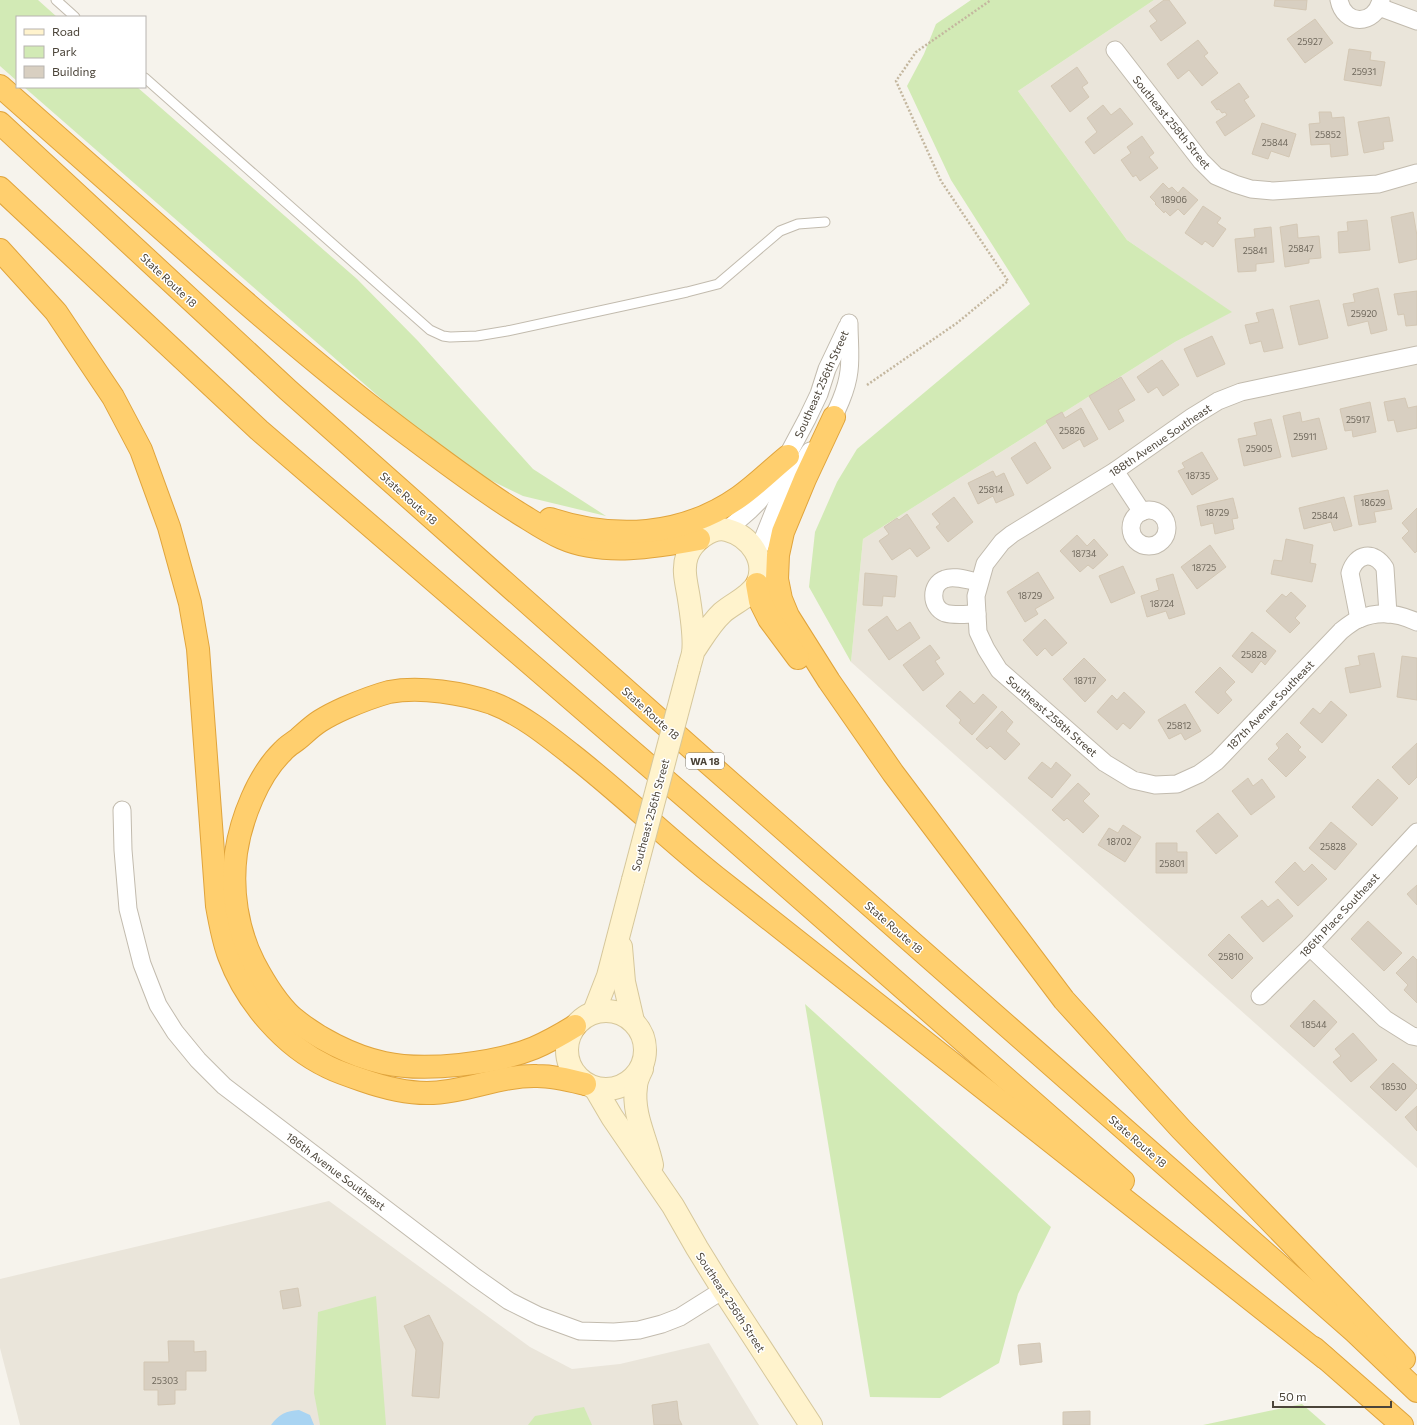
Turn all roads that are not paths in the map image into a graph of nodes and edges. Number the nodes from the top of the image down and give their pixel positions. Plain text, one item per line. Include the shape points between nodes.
1 (56, 0) edge
2 (1339, 0) edge
3 (1380, 4) edge
4 (74, 16) edge
5 (1417, 21) edge
6 (1115, 50) dead end
7 (146, 79) edge
8 (0, 86) edge
9 (0, 123) edge
10 (1417, 173) edge
11 (0, 188) edge
12 (825, 222) dead end
13 (0, 250) edge
14 (1417, 355) edge
15 (834, 417) junction
16 (788, 456) junction
17 (1115, 472) junction
18 (506, 506) junction
19 (1142, 512) dead end
20 (727, 530) junction
21 (699, 539) junction
22 (757, 554) junction
23 (757, 584) junction
24 (978, 589) junction
25 (1383, 613) junction
26 (976, 614) junction
27 (1359, 619) junction
28 (1417, 622) edge
29 (691, 660) junction
30 (893, 773) junction
31 (1177, 784) joint
32 (122, 810) dead end
33 (1417, 832) edge
34 (620, 932) junction
35 (1310, 947) junction
36 (1260, 996) dead end
37 (594, 1012) junction
38 (633, 1021) junction
39 (575, 1026) junction
40 (1417, 1037) edge
41 (642, 1069) junction
42 (590, 1086) junction
43 (654, 1176) junction
44 (724, 1290) junction
45 (1325, 1358) junction
46 (1417, 1373) edge
47 (1417, 1391) edge
48 (811, 1425) edge
49 (1402, 1425) edge

1 - 4 lane
2 - 3 street via 1344,13 1356,19 1370,17
3 - 5 street
6 - 10 street, Southeast 258th Street via 1201,161 1216,176 1235,184 1273,192 1378,184
7 - 12 lane via 430,330 443,336 458,338 507,331 718,284 780,231 798,224
8 - 18 highway via 270,324 373,408
9 - 47 highway, State Route 18 / WA 18 via 288,390 713,768 1355,1332
11 - 45 highway via 259,430 692,803
13 - 42 highway via 56,312 113,397 142,450 169,527 190,604 198,649 217,906 229,956 241,983 256,1005 277,1030 310,1057 328,1067 381,1086 427,1093 524,1076 560,1078
14 - 17 street, 188th Avenue Southeast via 1242,392 1218,401
15 - 16 street, Southeast 256th Street via 849,371 849,324
15 - 22 street, Southeast 256th Street via 779,499
15 - 30 highway via 784,529 778,555 781,599 788,616 829,681
16 - 18 highway via 724,507 691,522 660,530 623,532 588,529
16 - 20 street, Southeast 256th Street via 759,502
17 - 19 street
17 - 24 street, 188th Avenue Southeast via 1002,542 985,564
18 - 21 highway via 562,538 583,544 610,548 646,548
20 - 21 main road via 716,530
20 - 22 main road via 742,537
21 - 29 main road via 690,550 685,566 691,616
22 - 23 main road via 760,564
23 - 29 main road via 747,596 722,613 710,627
23 - 30 highway via 760,601 769,619 824,697 860,740
24 - 26 street, Southeast 258th Street
24 - 26 street via 946,578 936,586 933,598 944,613
25 - 27 street, 187th Avenue Southeast
25 - 27 street via 1385,568 1376,558 1362,557 1352,566 1350,573
25 - 28 street via 1396,614
26 - 31 street, Southeast 258th Street via 978,632 999,670 1105,763 1133,780 1155,785
27 - 31 street, 187th Avenue Southeast via 1341,631 1217,761 1199,774
29 - 34 main road, Southeast 256th Street, bridge
30 - 46 highway via 1064,1000 1181,1130
32 - 44 street, 186th Avenue Southeast via 128,909 142,964 158,1005 175,1032 224,1086 475,1277 509,1301 540,1316 580,1331 639,1330 680,1317
33 - 35 street, 186th Place Southeast
34 - 37 main road, Southeast 256th Street
34 - 38 main road, Southeast 256th Street via 624,982
35 - 36 street, 186th Place Southeast
35 - 40 street via 1385,1019
37 - 38 main road via 615,1012
37 - 39 main road
38 - 41 main road via 641,1031 646,1044
39 - 42 main road via 567,1050 569,1063 575,1075
39 - 45 highway via 549,1041 520,1053 484,1062 426,1066 386,1064 367,1058 332,1043 290,1015 261,976 248,950 240,925 235,894 235,862 240,831 256,790 281,752 324,718 361,701 389,692 426,690 500,706 543,732 590,769 693,859
41 - 42 main road via 633,1080 622,1087 608,1090
41 - 43 main road, Southeast 256th Street via 636,1085 636,1104
42 - 43 main road, Southeast 256th Street
43 - 44 main road, Southeast 256th Street
44 - 48 main road, Southeast 256th Street
45 - 49 highway

